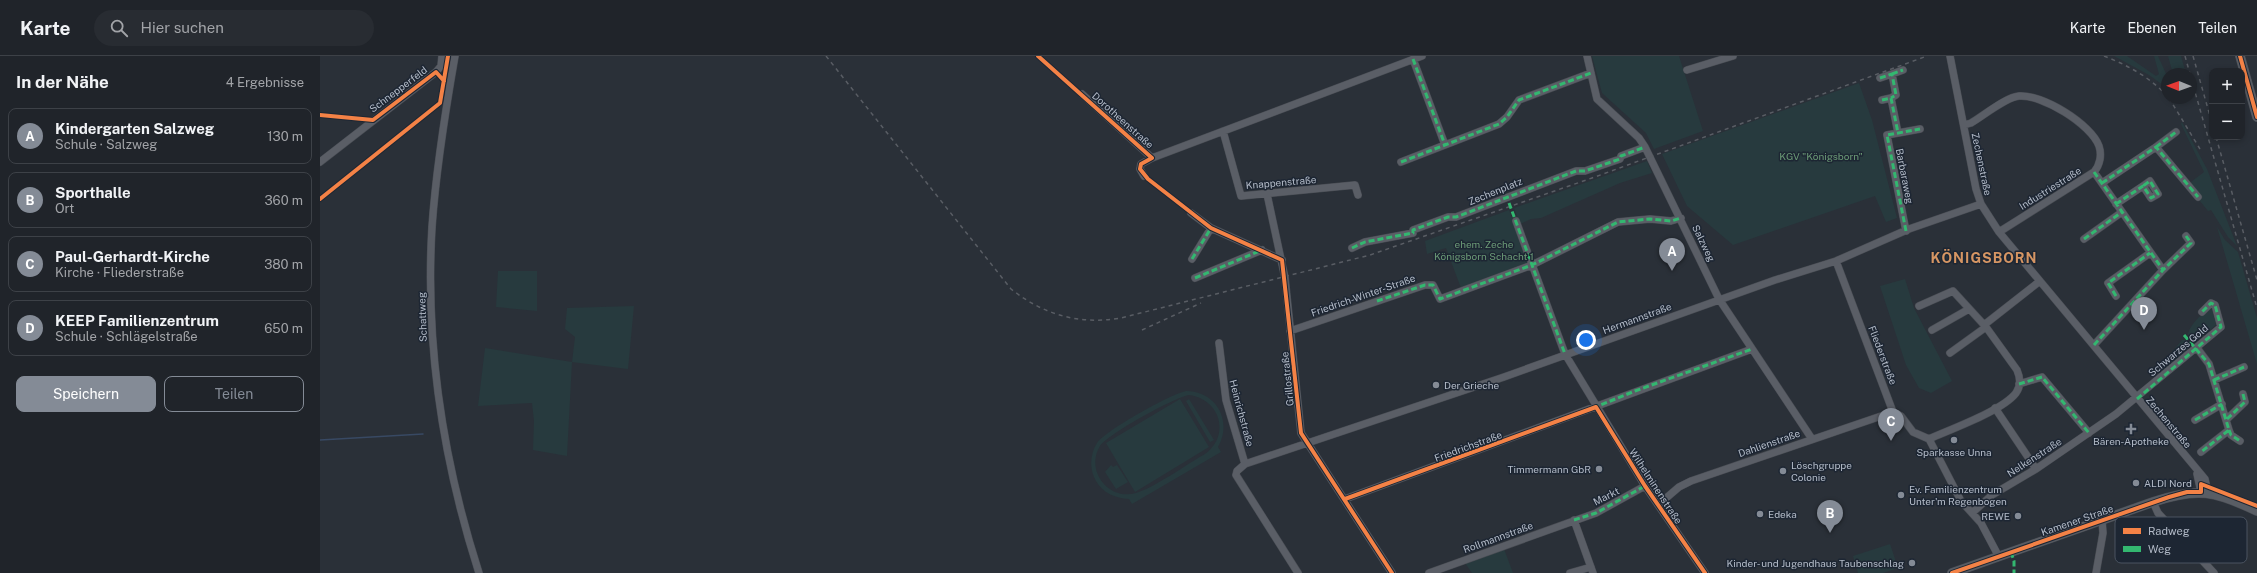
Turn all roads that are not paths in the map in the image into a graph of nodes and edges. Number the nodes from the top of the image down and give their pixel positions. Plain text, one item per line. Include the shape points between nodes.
1 (442, 56) edge
2 (455, 56) edge
3 (1422, 56) edge
4 (1587, 56) edge
5 (1733, 56) edge
6 (1950, 56) edge
7 (2240, 56) edge
8 (1413, 59) junction
9 (1687, 70) dead end
10 (1903, 70) dead end
11 (1591, 73) junction
12 (1892, 74) junction
13 (1880, 78) dead end
14 (1082, 94) dead end
15 (1891, 98) junction
16 (1882, 100) dead end
17 (2257, 117) edge
18 (1964, 125) junction
19 (1920, 129) dead end
20 (1223, 131) junction
21 (2176, 132) dead end
22 (1898, 133) junction
23 (1445, 144) junction
24 (1645, 146) junction
25 (2156, 148) junction
26 (1152, 158) junction
27 (320, 162) edge
28 (1401, 162) dead end
29 (2094, 172) junction
30 (1144, 176) dead end
31 (2102, 183) junction
32 (2143, 186) dead end
33 (1267, 194) junction
34 (1358, 195) dead end
35 (2198, 197) dead end
36 (1981, 204) junction
37 (2116, 204) junction
38 (2122, 212) junction
39 (1191, 213) dead end
40 (1681, 218) junction
41 (1516, 221) dead end
42 (1211, 228) junction
43 (1906, 231) junction
44 (1999, 232) junction
45 (2186, 236) dead end
46 (2084, 239) dead end
47 (1352, 248) dead end
48 (1262, 250) junction
49 (2150, 253) junction
50 (1192, 259) dead end
51 (1282, 260) junction
52 (1836, 261) junction
53 (1532, 265) junction
54 (2163, 270) junction
55 (1195, 278) dead end
56 (2040, 281) junction
57 (2116, 296) dead end
58 (1719, 299) junction
59 (1919, 306) dead end
60 (1969, 309) junction
61 (2202, 312) dead end
62 (1985, 326) junction
63 (1932, 330) dead end
64 (1290, 331) junction
65 (1218, 343) dead end
66 (2094, 345) junction
67 (2197, 348) junction
68 (1752, 349) junction
69 (1950, 353) dead end
70 (1565, 354) junction
71 (2244, 367) dead end
72 (2214, 380) junction
73 (2019, 384) junction
74 (2243, 394) dead end
75 (2136, 399) junction
76 (2222, 404) junction
77 (1596, 407) junction
78 (1995, 408) junction
79 (1893, 412) junction
80 (2226, 419) junction
81 (2195, 420) dead end
82 (2229, 430) junction
83 (2089, 433) junction
84 (1812, 439) junction
85 (1929, 439) junction
86 (2240, 441) dead end
87 (1307, 444) junction
88 (2202, 452) dead end
89 (1245, 464) junction
90 (2036, 469) junction
91 (1645, 486) junction
92 (2205, 492) junction
93 (1345, 499) junction
94 (2153, 502) junction
95 (1658, 505) junction
96 (2257, 511) edge
97 (1972, 513) junction
98 (2162, 517) edge
99 (1574, 520) junction
100 (2102, 520) junction
101 (1999, 557) junction
102 (2205, 563) edge
103 (1592, 570) edge
104 (479, 573) edge
105 (1298, 573) edge
106 (1392, 573) edge
107 (1429, 573) edge
108 (1570, 573) edge
109 (1705, 573) edge
110 (1952, 573) edge
111 (2096, 573) edge
112 (2214, 573) edge

1 - 27 street, Schnepperfeld via 441,66 436,72
2 - 104 street, Schattweg via 435,192 431,264 432,338 437,394 450,468
3 - 8 street, Dorotheenstraße
4 - 11 street, Salzweg
5 - 9 street
6 - 18 street, Zechenstraße
7 - 17 main road
8 - 20 street, Dorotheenstraße
8 - 23 street
10 - 12 street
11 - 23 street via 1519,100 1499,124
11 - 24 street, Salzweg via 1597,99
12 - 13 street
12 - 15 street via 1896,95
14 - 26 street, Dorotheenstraße
15 - 16 street
15 - 22 street
18 - 29 street, Industriestraße via 2012,98 2026,96 2074,117 2091,135 2098,143 2101,153
18 - 36 street, Zechenstraße
19 - 22 street
20 - 26 street, Dorotheenstraße
20 - 33 street, Knappenstraße via 1241,196
21 - 25 street
22 - 43 street, Barbaraweg via 1888,135
23 - 28 street
24 - 40 street, Salzweg
24 - 47 street, Zechenplatz via 1621,156 1620,159 1576,172 1456,217 1448,217 1413,230 1413,233 1365,242
25 - 31 street
25 - 35 street
26 - 30 street, Dorotheenstraße via 1141,164 1140,169
29 - 31 street
29 - 44 street, Industriestraße
31 - 37 street
32 - 37 street
33 - 34 street, Knappenstraße via 1356,185
33 - 51 street, Grillostraße
36 - 43 street, Hermannstraße
36 - 44 street, Zechenstraße
37 - 38 street
38 - 46 street
38 - 49 street
39 - 42 street
40 - 53 street, Friedrich-Winter-Straße via 1671,222 1650,219 1618,222
40 - 58 street, Salzweg
41 - 53 street, Wilhelminenstraße
42 - 48 street
42 - 50 street
43 - 52 street, Hermannstraße
44 - 56 street, Zechenstraße
45 - 54 street via 2191,243
48 - 51 street
48 - 55 street
49 - 54 street
49 - 57 street via 2108,282
51 - 64 street, Grillostraße
52 - 58 street, Hermannstraße
52 - 79 street, Fliederstraße
53 - 64 street, Friedrich-Winter-Straße via 1440,299 1433,285 1425,284
53 - 70 street, Wilhelminenstraße
54 - 66 street
56 - 62 street
56 - 66 street, Zechenstraße
58 - 68 street, Salzweg
58 - 70 street, Hermannstraße
59 - 60 street via 1953,292
60 - 62 street
60 - 63 street
61 - 67 street, Schwarzes Gold via 2210,303 2215,305 2221,327
62 - 69 street
62 - 73 street via 2017,370
64 - 87 street, Grillostraße via 1300,433
65 - 89 street, Heinrichstraße via 1226,400
66 - 75 street, Zechenstraße
67 - 72 street via 2209,364
67 - 75 street, Schwarzes Gold
68 - 77 street, Friedrichstraße
68 - 84 street, Salzweg
70 - 77 street, Wilhelminenstraße
70 - 87 street, Hermannstraße
71 - 72 street
72 - 76 street
73 - 78 street via 2016,393
73 - 83 street via 2042,377
74 - 80 street via 2245,402
75 - 83 street, Nelkenstraße
75 - 92 street, Zechenstraße via 2205,480
76 - 80 street
76 - 81 street
77 - 91 street, Wilhelminenstraße
77 - 93 street, Friedrichstraße
78 - 85 street
78 - 90 street
79 - 84 street, Dahlienstraße
79 - 85 street, Fliederstraße via 1901,416 1913,432
80 - 82 street
82 - 86 street via 2231,435
82 - 88 street
83 - 90 street, Nelkenstraße
84 - 95 street, Dahlienstraße via 1691,481 1679,487
85 - 97 street via 1961,501
87 - 89 street, Hermannstraße
87 - 93 street, Grillostraße
89 - 105 street via 1236,475
90 - 97 street, Nelkenstraße via 1992,495
91 - 95 street, Wilhelminenstraße
91 - 99 street, Markt via 1596,513
92 - 94 main road, Kamener Straße via 2187,492
92 - 96 main road, Kamener Straße
93 - 106 street, Grillostraße
94 - 98 street
94 - 100 main road, Kamener Straße
95 - 109 street, Wilhelminenstraße
97 - 101 street via 1990,536
99 - 103 street
99 - 107 street, Rollmannstraße
100 - 101 main road, Kamener Straße
100 - 111 street via 2104,533
101 - 110 main road, Kamener Straße
102 - 112 street
103 - 108 street

